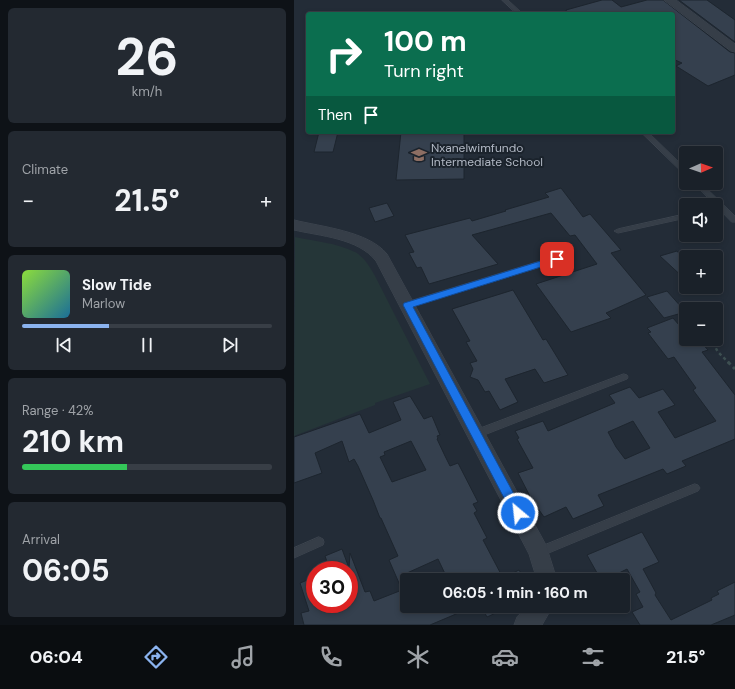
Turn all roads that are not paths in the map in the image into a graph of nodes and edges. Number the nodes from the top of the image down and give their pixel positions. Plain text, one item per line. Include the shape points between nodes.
1 (505, 0) edge
2 (669, 0) edge
3 (518, 12) edge
4 (735, 49) edge
5 (646, 134) edge
6 (679, 166) edge
7 (703, 190) edge
8 (710, 198) edge
9 (723, 211) edge
10 (679, 218) edge
11 (735, 220) edge
12 (294, 226) edge
13 (618, 231) dead end
14 (557, 259) dead end
15 (407, 305) junction
16 (624, 377) dead end
17 (476, 434) junction
18 (695, 488) dead end
19 (319, 542) dead end
20 (539, 552) junction
21 (294, 553) edge
22 (545, 573) edge
23 (537, 613) edge
24 (524, 625) edge

1 - 3 lane
2 - 4 street
5 - 6 lane
7 - 8 lane
9 - 11 lane
10 - 13 lane
12 - 15 street via 342,237 375,250
14 - 15 lane
15 - 17 street
16 - 17 lane
17 - 20 street
18 - 20 lane
19 - 21 lane
20 - 22 street
23 - 24 street

